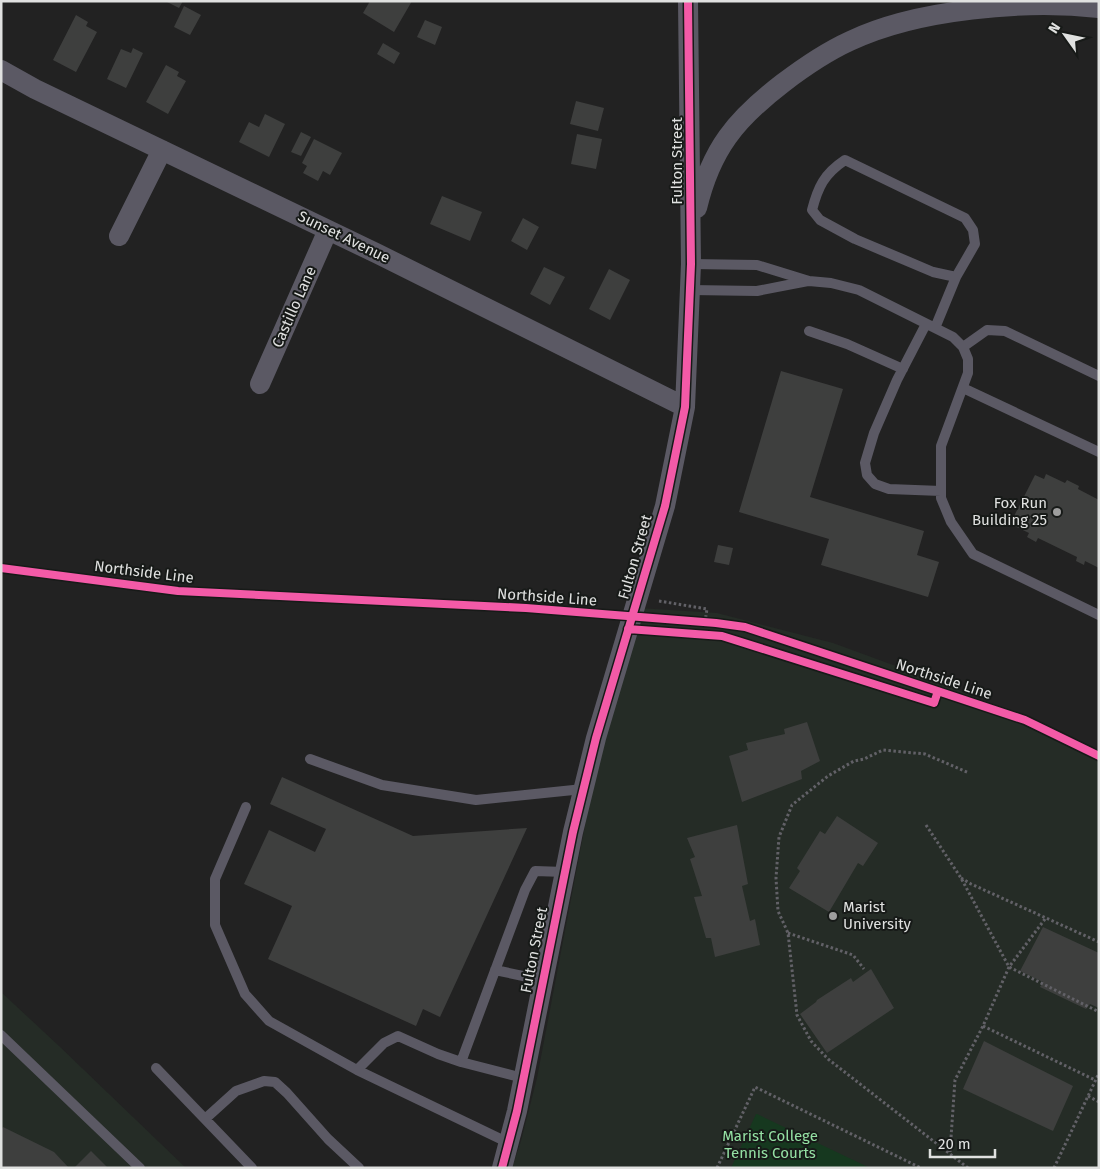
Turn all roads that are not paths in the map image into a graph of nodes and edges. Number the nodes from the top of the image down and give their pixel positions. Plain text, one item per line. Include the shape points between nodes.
1 (688, 1) edge
2 (1075, 1) edge
3 (1099, 7) edge
4 (1, 70) edge
5 (162, 150) junction
6 (328, 230) junction
7 (119, 236) dead end
8 (691, 255) junction
9 (956, 277) junction
10 (809, 281) junction
11 (691, 290) junction
12 (930, 326) junction
13 (809, 331) dead end
14 (963, 347) junction
15 (903, 369) junction
16 (1099, 376) edge
17 (260, 384) dead end
18 (963, 388) junction
19 (685, 407) junction
20 (1099, 452) edge
21 (941, 491) junction
22 (1099, 615) edge
23 (310, 759) dead end
24 (583, 789) junction
25 (246, 806) dead end
26 (564, 872) junction
27 (495, 970) junction
28 (542, 980) junction
29 (1, 1035) edge
30 (461, 1062) junction
31 (156, 1068) dead end
32 (357, 1070) junction
33 (523, 1078) junction
34 (205, 1119) junction
35 (509, 1143) junction
36 (140, 1168) edge
37 (252, 1168) edge
38 (359, 1168) edge
39 (502, 1168) edge

1 - 8 street, Fulton Street
2 - 3 street
3 - 8 street via 1017,6 947,14 880,29 821,56 769,94 732,129 719,148 701,192
4 - 5 street, Sunset Avenue
5 - 6 street, Sunset Avenue
5 - 7 street
6 - 17 street, Castillo Lane
6 - 19 street, Sunset Avenue
8 - 10 lane via 758,264
8 - 11 street, Fulton Street
9 - 9 lane via 933,272 820,220 812,210 818,188 832,168 844,160 965,218 973,230 975,244
9 - 12 lane
10 - 11 lane via 757,291
10 - 12 lane via 859,290
11 - 19 street, Fulton Street
12 - 14 lane via 953,337
12 - 15 lane
13 - 15 lane
14 - 16 lane via 987,330 1005,331
14 - 18 lane via 968,359
15 - 21 lane via 874,433 865,463 867,474 875,484 889,489
18 - 20 lane
18 - 21 lane via 941,446
19 - 24 street, Fulton Street via 665,506
21 - 22 lane via 951,522 972,554
23 - 24 lane via 382,785 476,800
24 - 26 street, Fulton Street
25 - 32 lane via 215,879 215,925 246,994 269,1021
26 - 27 lane via 535,871
26 - 28 street, Fulton Street
27 - 28 lane
27 - 30 lane
28 - 33 street, Fulton Street
29 - 36 lane
30 - 32 lane via 398,1036 384,1044
30 - 33 lane
31 - 34 lane
32 - 35 lane
33 - 35 street, Fulton Street
34 - 37 lane
34 - 38 lane via 236,1091 264,1081 275,1082
35 - 39 street, Fulton Street

